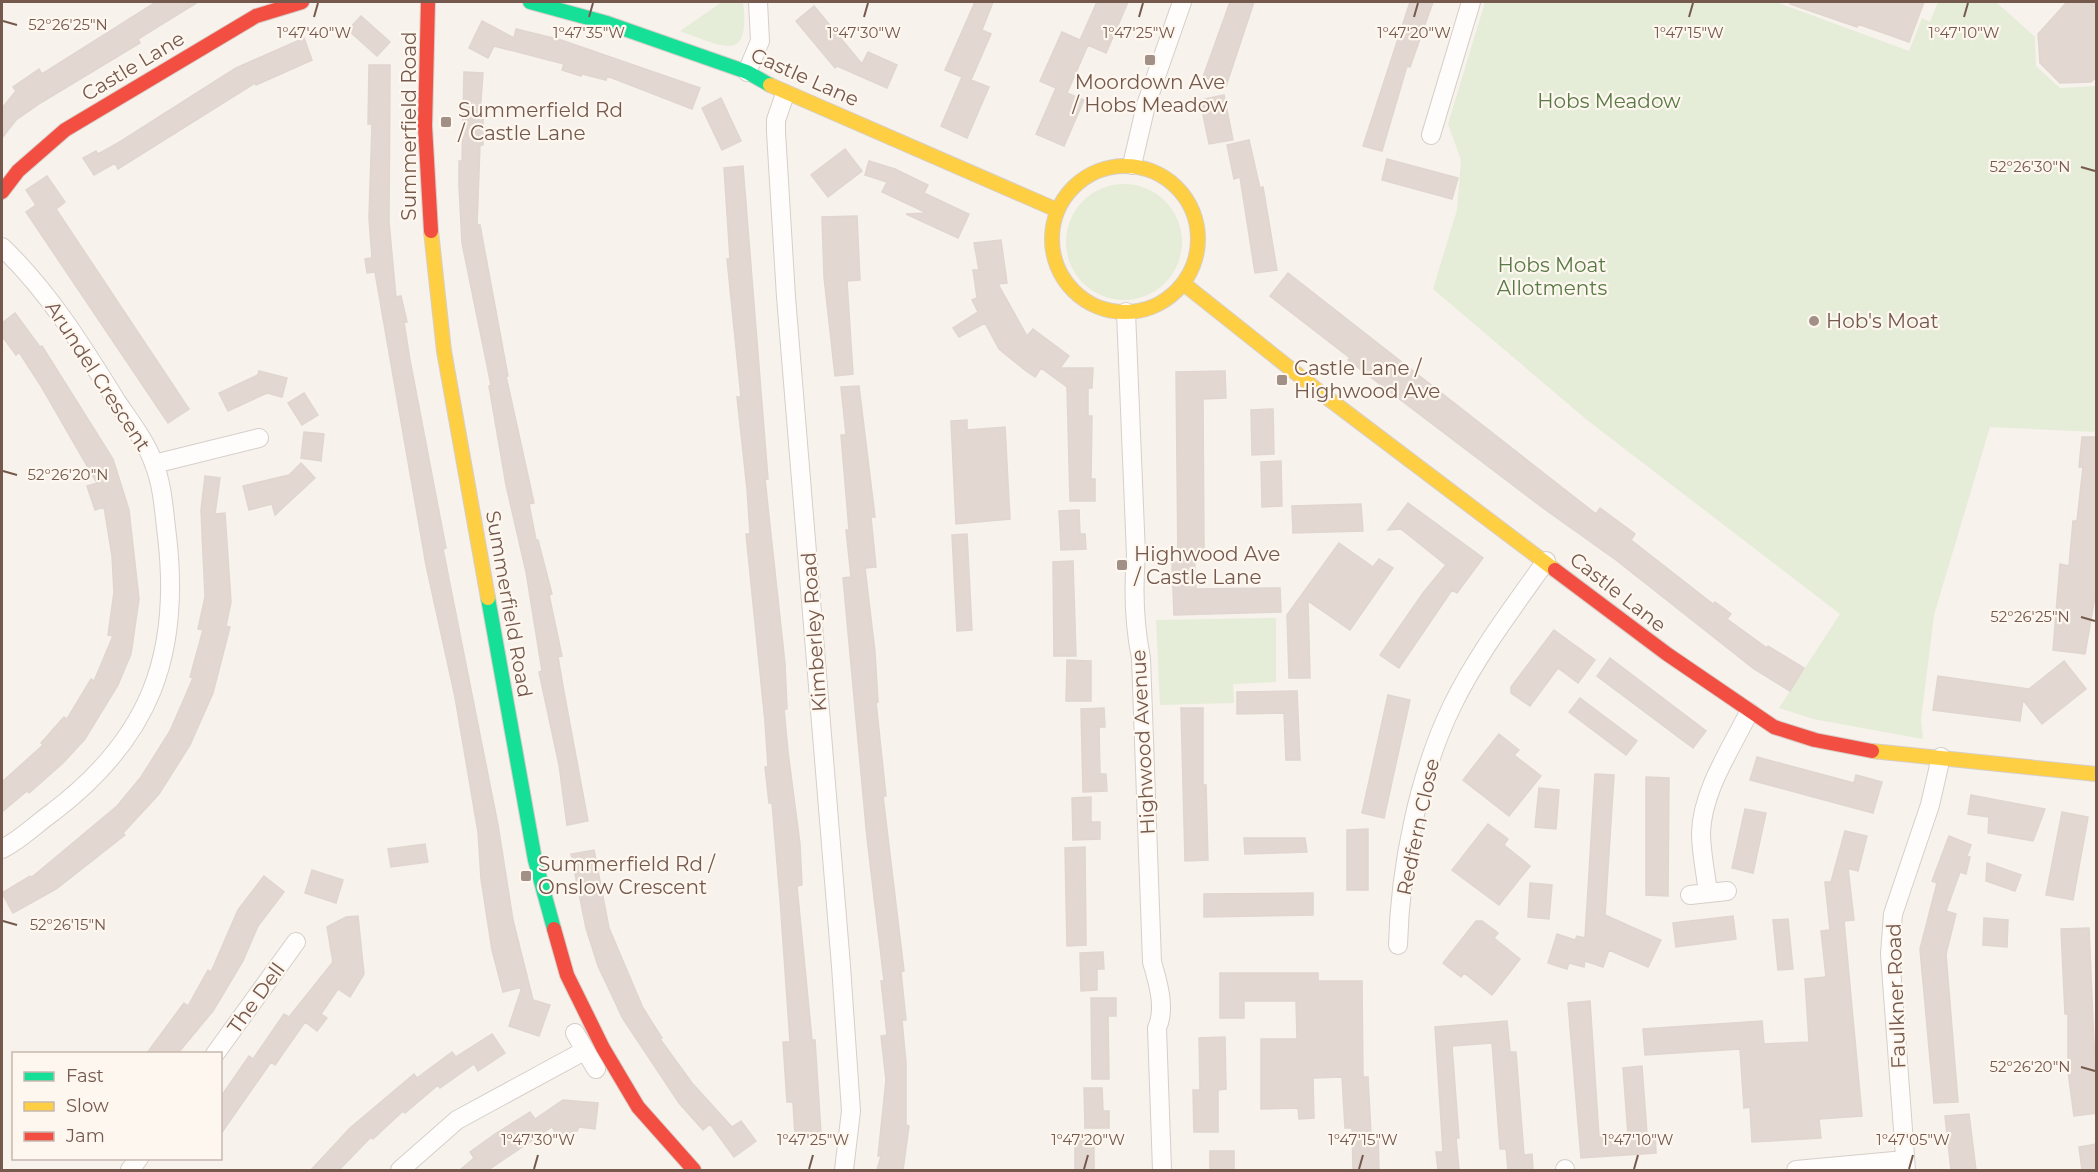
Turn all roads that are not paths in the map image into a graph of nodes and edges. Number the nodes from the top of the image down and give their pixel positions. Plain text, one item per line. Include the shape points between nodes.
1 (302, 2) edge
2 (428, 2) edge
3 (530, 2) edge
4 (758, 2) edge
5 (1182, 2) edge
6 (1471, 2) edge
7 (747, 72) junction
8 (785, 94) junction
9 (1431, 135) dead end
10 (1132, 165) junction
11 (2, 192) edge
12 (1057, 210) junction
13 (2, 246) edge
14 (1184, 284) junction
15 (1126, 312) junction
16 (259, 438) dead end
17 (154, 464) junction
18 (1546, 561) junction
19 (1749, 712) junction
20 (1941, 757) junction
21 (2097, 774) edge
22 (2, 849) edge
23 (1727, 891) dead end
24 (296, 942) dead end
25 (1398, 945) dead end
26 (575, 1033) dead end
27 (584, 1051) junction
28 (216, 1052) edge
29 (596, 1069) dead end
30 (1906, 1165) edge
31 (400, 1170) edge
32 (694, 1170) edge
33 (844, 1170) edge
34 (1162, 1170) edge
35 (1796, 1170) edge

1 - 11 street, Castle Lane via 256,16 65,130 18,171
2 - 32 street, Summerfield Road via 425,126 432,259 444,351 535,860 567,975 603,1048 638,1107
3 - 7 street, Castle Lane via 607,23
4 - 7 street via 760,41
5 - 10 street via 1146,105
6 - 9 street
7 - 8 street, Castle Lane
8 - 12 street, Castle Lane via 842,115
8 - 33 street, Kimberley Road via 776,132 844,999 851,1111
10 - 12 street via 1114,165 1093,172 1065,195
10 - 14 street via 1160,173 1180,189 1192,207 1199,238 1196,259
12 - 15 street via 1051,238 1055,263 1066,284 1084,300 1101,308
13 - 17 street, Arundel Crescent via 31,274 79,341
14 - 15 street via 1161,303
14 - 18 street, Castle Lane via 1321,393
15 - 34 street, Highwood Avenue via 1136,555 1133,591 1141,658 1152,962 1159,983 1161,1019 1157,1028
16 - 17 street
17 - 22 street, Arundel Crescent via 171,573 170,619 162,668 137,721 104,769 86,787
18 - 19 street, Castle Lane
18 - 25 street, Redfern Close via 1452,706 1427,769 1405,870
19 - 20 street, Castle Lane via 1774,727 1815,740 1874,751
19 - 23 street via 1716,777 1701,832 1699,894
20 - 21 street, Castle Lane
20 - 30 street, Faulkner Road via 1930,805 1893,914 1890,954
24 - 28 street, The Dell
26 - 27 street
27 - 29 street
27 - 31 street via 458,1120
30 - 35 street

